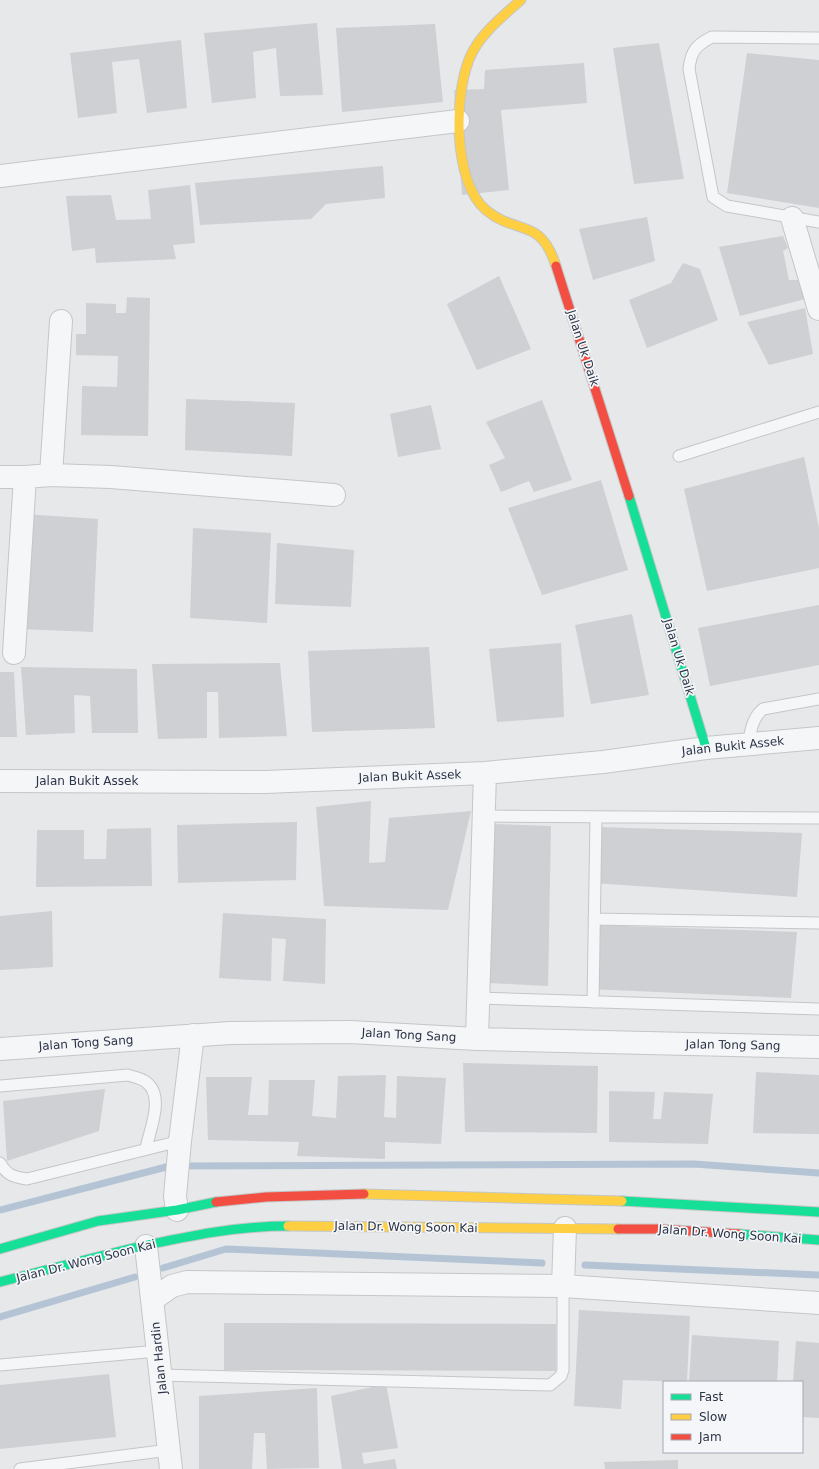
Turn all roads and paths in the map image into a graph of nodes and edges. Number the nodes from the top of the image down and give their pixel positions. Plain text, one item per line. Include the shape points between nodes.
1 (521, 0) edge
2 (819, 38) edge
3 (458, 121) junction
4 (0, 176) edge
5 (792, 218) junction
6 (819, 222) edge
7 (819, 309) edge
8 (61, 321) dead end
9 (819, 412) edge
10 (679, 456) dead end
11 (51, 475) junction
12 (0, 476) edge
13 (25, 477) junction
14 (334, 495) dead end
15 (14, 653) dead end
16 (819, 699) edge
17 (819, 738) edge
18 (748, 744) junction
19 (706, 748) junction
20 (485, 773) junction
21 (0, 781) edge
22 (483, 816) junction
23 (596, 817) junction
24 (819, 818) edge
25 (594, 919) junction
26 (819, 923) edge
27 (478, 998) junction
28 (593, 1002) junction
29 (819, 1009) edge
30 (193, 1035) junction
31 (477, 1039) junction
32 (819, 1046) edge
33 (0, 1049) edge
34 (0, 1086) edge
35 (180, 1146) junction
36 (146, 1148) junction
37 (0, 1163) edge
38 (176, 1203) junction
39 (819, 1212) edge
40 (565, 1228) junction
41 (819, 1240) edge
42 (146, 1246) junction
43 (0, 1249) edge
44 (0, 1282) edge
45 (563, 1286) junction
46 (152, 1300) junction
47 (819, 1303) edge
48 (158, 1351) junction
49 (0, 1365) edge
50 (161, 1375) junction
51 (170, 1459) edge
52 (20, 1469) edge

1 - 3 main road, Jalan Uk Daik via 491,28 473,51 465,78
2 - 5 lane via 712,37 699,44 690,56 689,69 712,197 727,206
3 - 4 street
3 - 19 main road, Jalan Uk Daik via 465,171 475,198 485,210 532,230 547,243 554,259 661,596
5 - 6 lane
5 - 7 street
8 - 11 street
9 - 10 lane
11 - 13 street
11 - 14 street via 110,477
12 - 13 street
13 - 15 street
16 - 18 lane via 763,709 753,720
17 - 18 street, Jalan Bukit Assek
18 - 19 street, Jalan Bukit Assek
19 - 20 street, Jalan Bukit Assek via 603,762
20 - 21 street, Jalan Bukit Assek via 265,782
20 - 22 street
22 - 23 lane
22 - 27 street
23 - 24 lane
23 - 25 lane
25 - 26 lane
25 - 28 lane
27 - 28 lane
27 - 31 street
28 - 29 lane
30 - 31 street, Jalan Tong Sang via 350,1032
30 - 33 street, Jalan Tong Sang
30 - 35 street
31 - 32 street, Jalan Tong Sang
34 - 36 lane via 128,1075 145,1081 153,1090 156,1103
35 - 36 lane
35 - 38 street
36 - 37 lane via 27,1180 14,1178 6,1173
38 - 39 main road via 208,1203 266,1197 383,1194 679,1203
38 - 43 main road via 98,1221
40 - 41 main road, Jalan Dr. Wong Soon Kai via 659,1229
40 - 42 main road, Jalan Dr. Wong Soon Kai via 258,1226 206,1232
40 - 45 street
42 - 44 main road, Jalan Dr. Wong Soon Kai
42 - 46 street, Jalan Hardin
45 - 46 street via 187,1282 172,1286
45 - 47 street
45 - 50 lane via 563,1370 561,1376 550,1385
46 - 48 street, Jalan Hardin
48 - 49 lane
48 - 50 street, Jalan Hardin
50 - 51 street, Jalan Hardin
51 - 52 lane

